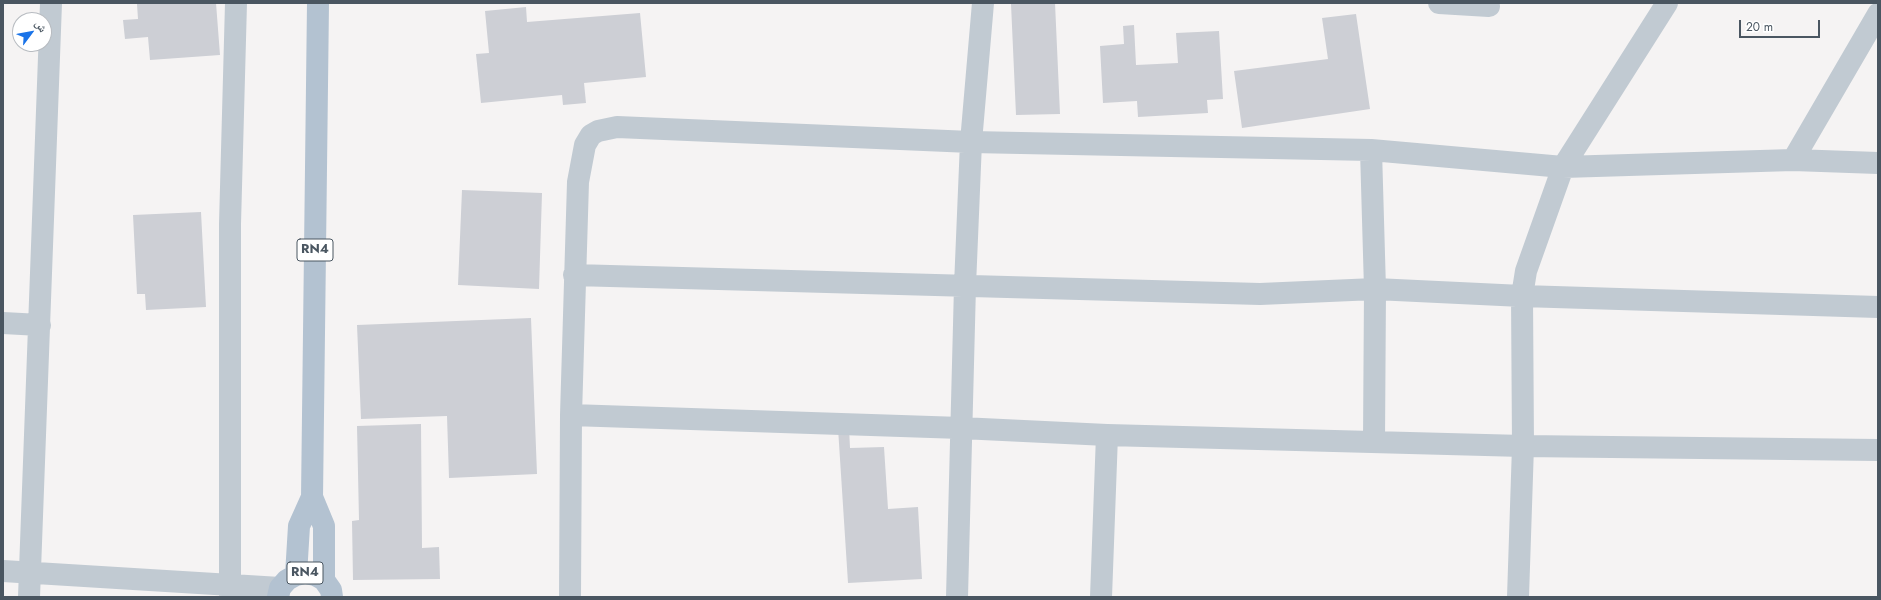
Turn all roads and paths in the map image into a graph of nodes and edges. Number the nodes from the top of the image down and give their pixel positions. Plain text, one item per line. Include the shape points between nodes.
1 (51, 3) edge
2 (236, 3) edge
3 (318, 3) edge
4 (983, 3) edge
5 (1439, 3) edge
6 (1667, 3) edge
7 (1489, 6) dead end
8 (1878, 14) edge
9 (971, 142) junction
10 (1371, 150) junction
11 (1793, 160) junction
12 (1878, 163) edge
13 (1563, 167) junction
14 (574, 275) junction
15 (965, 286) junction
16 (1375, 289) junction
17 (1522, 296) junction
18 (1878, 307) edge
19 (3, 323) edge
20 (40, 325) junction
21 (571, 414) junction
22 (961, 428) junction
23 (1107, 435) junction
24 (1374, 441) junction
25 (1523, 446) junction
26 (1878, 450) edge
27 (312, 497) junction
28 (3, 571) edge
29 (29, 572) junction
30 (285, 587) edge
31 (328, 588) edge
32 (231, 591) edge
33 (29, 597) edge
34 (570, 597) edge
35 (957, 597) edge
36 (1101, 597) edge
37 (1518, 597) edge

1 - 20 street
2 - 32 street via 230,224
3 - 27 main road, RN4
4 - 9 street
5 - 7 street
6 - 13 street
8 - 11 street
9 - 10 street
9 - 14 street via 616,127 598,130 591,135 585,145 578,182
9 - 15 street
10 - 13 street
10 - 16 street
11 - 12 street
11 - 13 street
13 - 17 street via 1530,255
14 - 15 street
14 - 21 street
15 - 16 street via 1260,294
15 - 22 street
16 - 17 street
16 - 24 street
17 - 18 street
17 - 25 street
19 - 20 street
20 - 29 street
21 - 22 street
21 - 34 street
22 - 23 street
22 - 35 street
23 - 24 street
23 - 36 street
24 - 25 street
25 - 26 street
25 - 37 street
27 - 30 main road, RN4 via 299,526
27 - 31 main road, RN4 via 324,526
28 - 29 street
29 - 32 street
29 - 33 street
30 - 31 main road, RN4 via 306,573 316,575
30 - 32 street

